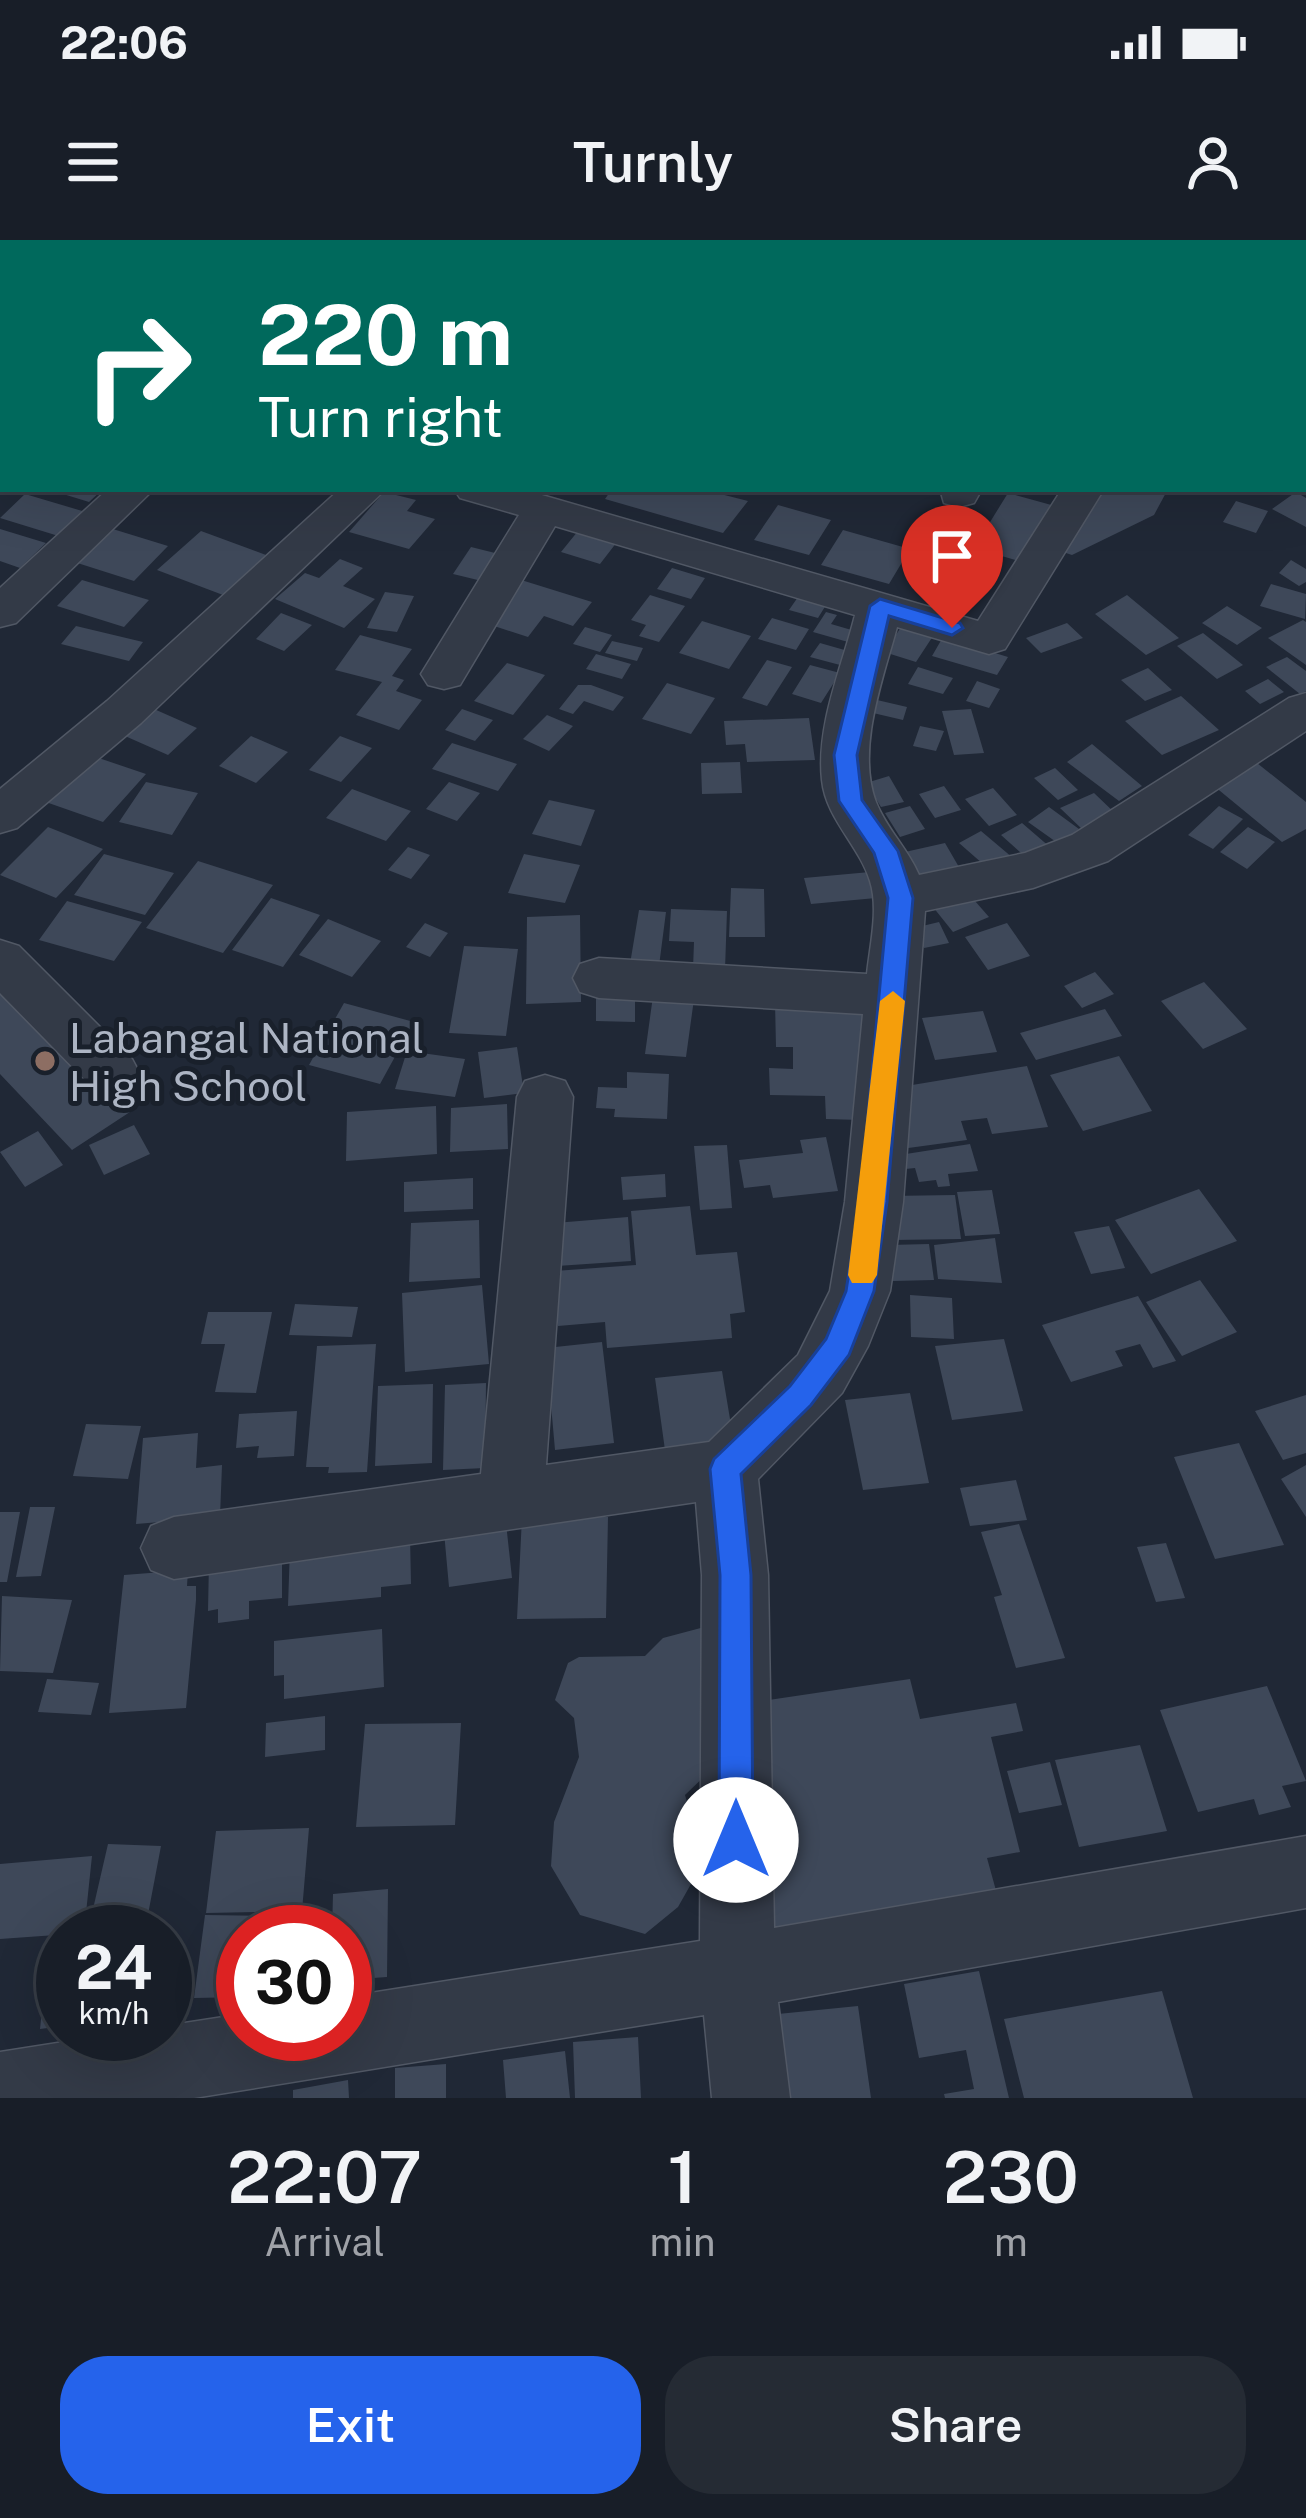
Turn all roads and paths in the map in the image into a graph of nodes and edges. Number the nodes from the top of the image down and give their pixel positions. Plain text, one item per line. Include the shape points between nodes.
1 (130, 492) edge
2 (362, 492) edge
3 (485, 492) edge
4 (1080, 492) edge
5 (543, 510) junction
6 (880, 606) junction
7 (0, 613) edge
8 (444, 674) dead end
9 (1306, 709) edge
10 (0, 816) edge
11 (900, 898) junction
12 (0, 960) edge
13 (599, 978) dead end
14 (893, 996) junction
15 (113, 1074) dead end
16 (545, 1097) dead end
17 (725, 1469) junction
18 (511, 1500) junction
19 (174, 1548) dead end
20 (1306, 1872) edge
21 (736, 1972) junction
22 (0, 2091) edge
23 (752, 2098) edge

1 - 7 street
2 - 10 street
3 - 5 street
4 - 6 street via 989,638
5 - 6 street
5 - 8 street
6 - 11 street via 846,781 886,851
9 - 11 street via 1090,848 1033,870
11 - 14 street
12 - 15 street
13 - 14 street
14 - 17 street via 874,1202 850,1322 820,1374
16 - 18 street
17 - 18 street
17 - 21 street via 735,1575
18 - 19 street
20 - 21 street
21 - 22 street
21 - 23 street

